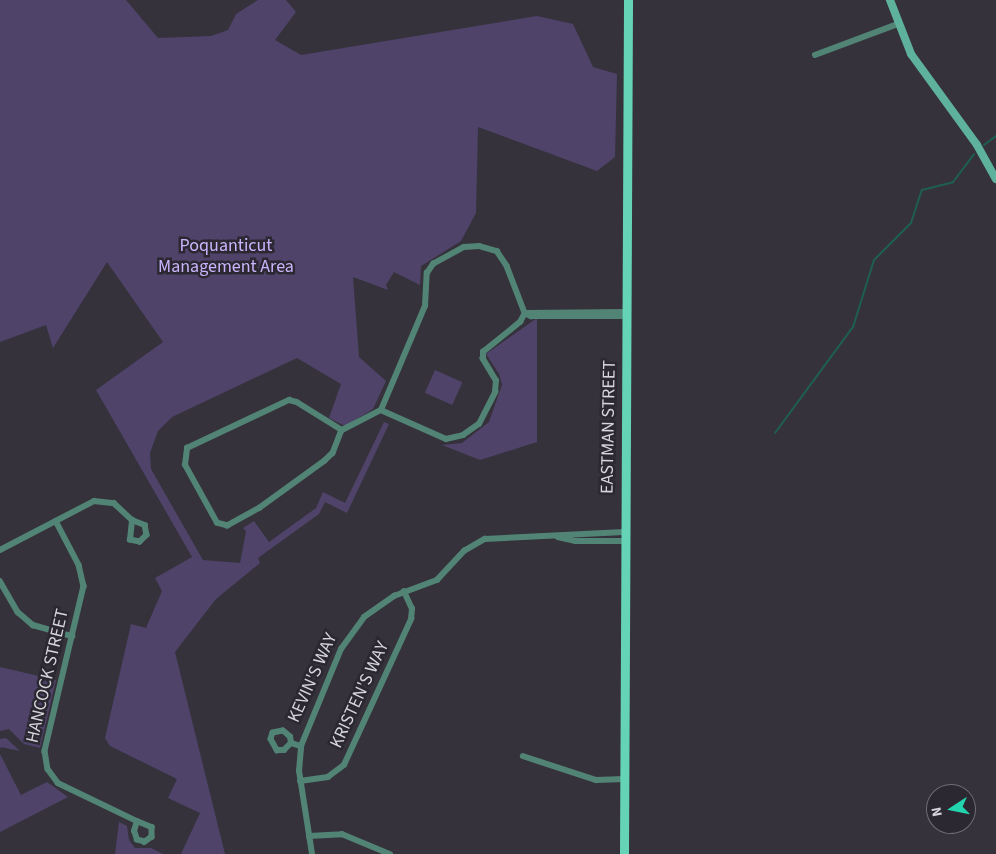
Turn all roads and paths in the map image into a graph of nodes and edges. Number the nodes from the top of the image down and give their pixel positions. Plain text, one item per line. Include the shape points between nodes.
1 (628, 0) edge
2 (890, 0) edge
3 (898, 24) junction
4 (815, 55) dead end
5 (996, 179) edge
6 (525, 313) junction
7 (627, 314) junction
8 (380, 410) junction
9 (342, 430) junction
10 (132, 520) dead end
11 (56, 521) junction
12 (556, 536) junction
13 (624, 537) junction
14 (0, 550) edge
15 (0, 581) edge
16 (404, 592) junction
17 (72, 636) junction
18 (290, 743) dead end
19 (301, 746) junction
20 (523, 756) dead end
21 (624, 779) junction
22 (300, 781) junction
23 (137, 820) dead end
24 (309, 836) junction
25 (312, 854) edge
26 (390, 854) edge
27 (624, 854) edge

1 - 7 main road, EASTMAN STREET
2 - 3 street
3 - 4 street
3 - 5 street via 911,54 977,145
6 - 7 street via 531,316
6 - 8 street via 520,322 483,352 483,359 496,381 495,392 479,424 463,435 446,439
6 - 8 street via 507,266 497,251 479,246 464,247 433,264 427,273 425,306
7 - 13 main road, EASTMAN STREET
8 - 9 street
9 - 9 street via 289,400 187,448 184,464 217,523 228,526 260,508 325,461 333,453
10 - 11 street via 114,503 94,501
11 - 14 street
11 - 17 street, HANCOCK STREET via 79,565 84,586
12 - 13 street, KEVIN'S WAY via 574,532
12 - 13 street, KEVIN'S WAY via 574,541
12 - 16 street, KEVIN'S WAY via 500,537 479,541 464,551 437,580
13 - 21 main road, EASTMAN STREET
15 - 17 street via 18,612 33,625
16 - 19 street, KEVIN'S WAY via 373,610 346,640
16 - 22 street, KRISTEN'S WAY via 412,609 411,619 344,765 328,777
17 - 23 street, HANCOCK STREET via 45,751 48,769 58,783
18 - 19 street
19 - 22 street, KEVIN'S WAY
20 - 21 street via 596,780
21 - 27 main road, EASTMAN STREET
22 - 24 street, KEVIN'S WAY
24 - 25 street, KEVIN'S WAY
24 - 26 street via 342,834

